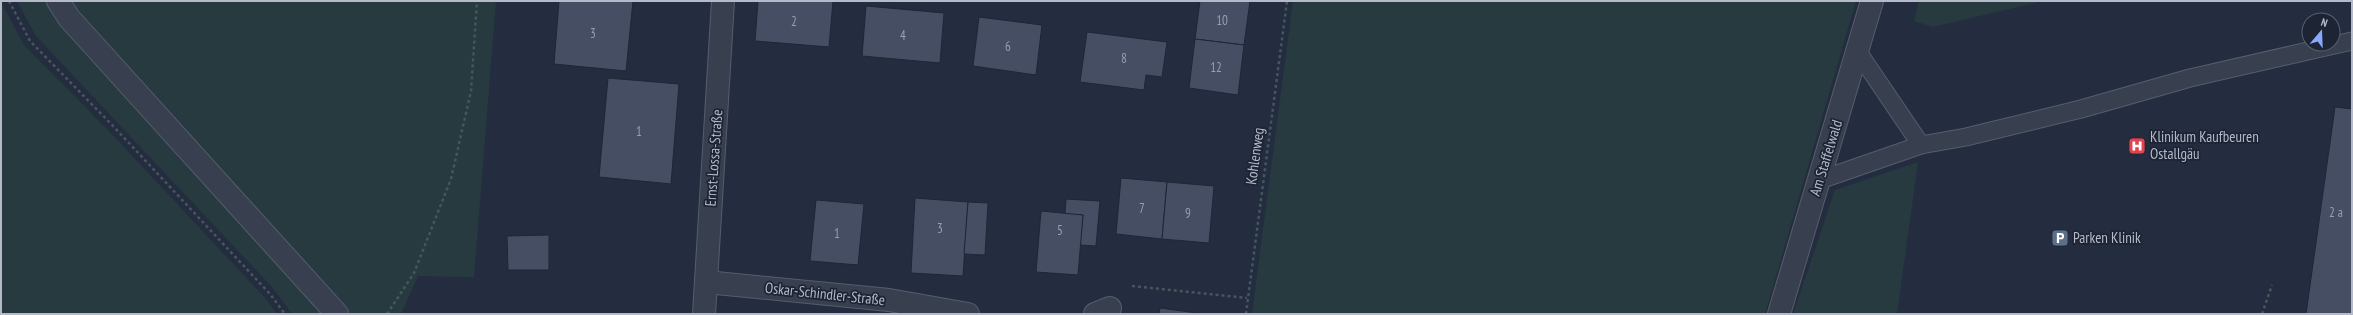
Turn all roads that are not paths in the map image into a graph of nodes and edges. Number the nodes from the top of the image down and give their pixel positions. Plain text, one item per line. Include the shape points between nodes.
1 (58, 1) edge
2 (723, 1) edge
3 (1872, 1) edge
4 (2352, 41) edge
5 (1858, 52) junction
6 (1921, 145) junction
7 (1820, 180) junction
8 (706, 282) junction
9 (337, 314) edge
10 (704, 314) edge
11 (968, 314) edge
12 (1779, 314) edge

1 - 9 street via 69,18
2 - 8 street, Ernst-Lossa-Straße
3 - 5 street, Am Staffelwald
4 - 6 lane via 2197,76 2081,109 1966,137
5 - 6 lane
5 - 7 street, Am Staffelwald
6 - 7 lane
7 - 12 street, Am Staffelwald
8 - 10 street, Ernst-Lossa-Straße
8 - 11 street, Oskar-Schindler-Straße via 889,300

